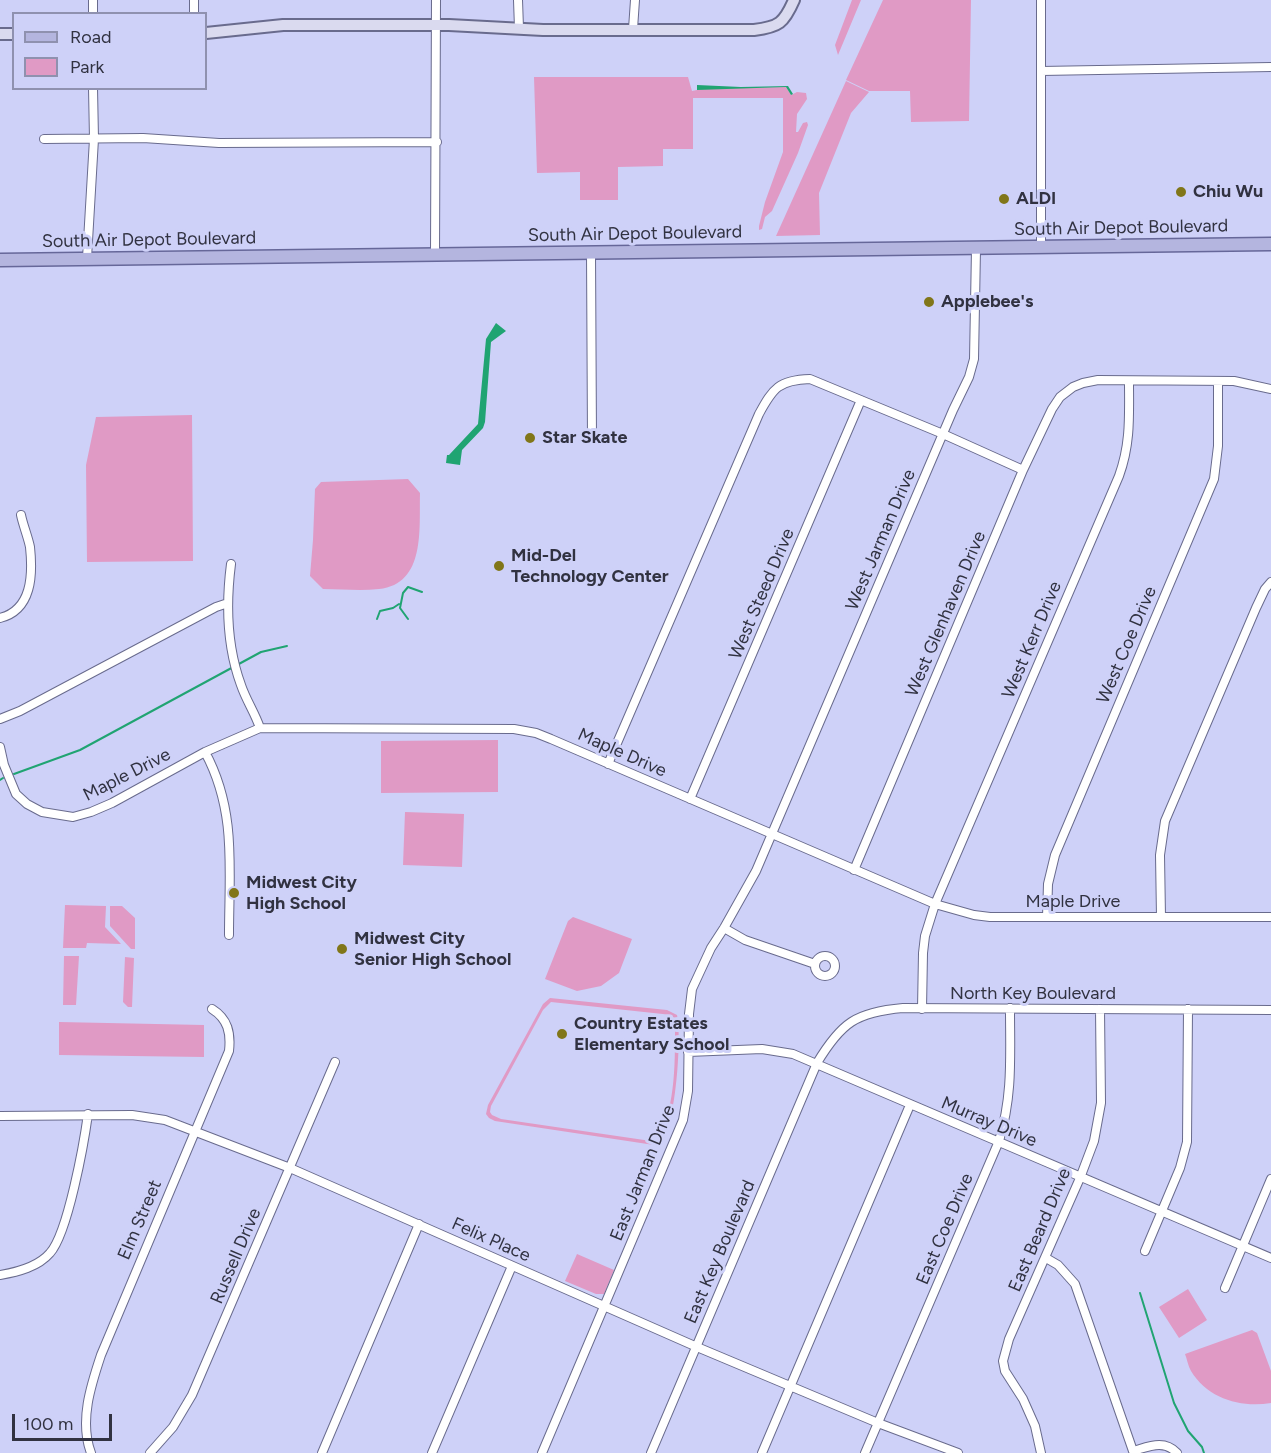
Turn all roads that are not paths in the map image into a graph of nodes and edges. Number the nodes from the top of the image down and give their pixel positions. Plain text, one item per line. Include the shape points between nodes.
1 (436, 0) edge
2 (518, 0) edge
3 (635, 0) edge
4 (795, 0) edge
5 (1041, 0) edge
6 (436, 25) junction
7 (519, 28) junction
8 (633, 29) junction
9 (207, 33) edge
10 (1271, 67) edge
11 (1041, 70) junction
12 (93, 90) edge
13 (44, 139) dead end
14 (94, 139) junction
15 (437, 142) junction
16 (1271, 244) edge
17 (1041, 247) junction
18 (975, 249) junction
19 (591, 253) junction
20 (435, 255) junction
21 (87, 258) junction
22 (0, 260) edge
23 (1129, 381) junction
24 (1218, 381) junction
25 (1271, 389) edge
26 (861, 400) junction
27 (943, 434) junction
28 (592, 440) dead end
29 (1023, 470) junction
30 (21, 515) dead end
31 (231, 564) dead end
32 (1271, 582) edge
33 (228, 603) junction
34 (0, 618) edge
35 (0, 719) edge
36 (260, 728) junction
37 (0, 747) edge
38 (205, 752) junction
39 (608, 764) junction
40 (690, 799) junction
41 (772, 835) junction
42 (854, 870) junction
43 (934, 904) junction
44 (1047, 917) junction
45 (1161, 917) junction
46 (1271, 917) edge
47 (724, 928) junction
48 (229, 935) dead end
49 (815, 964) dead end
50 (1010, 1008) junction
51 (212, 1009) dead end
52 (922, 1009) junction
53 (1100, 1009) junction
54 (1188, 1009) junction
55 (1271, 1010) edge
56 (688, 1052) junction
57 (335, 1062) dead end
58 (817, 1063) junction
59 (910, 1105) junction
60 (88, 1114) junction
61 (0, 1116) edge
62 (194, 1131) junction
63 (999, 1142) junction
64 (290, 1168) junction
65 (1080, 1178) junction
66 (1271, 1179) edge
67 (1162, 1212) junction
68 (419, 1224) junction
69 (1243, 1246) junction
70 (1145, 1251) dead end
71 (1046, 1258) junction
72 (1271, 1258) edge
73 (512, 1266) junction
74 (0, 1275) edge
75 (1226, 1288) dead end
76 (604, 1305) junction
77 (697, 1347) junction
78 (790, 1386) junction
79 (878, 1423) junction
80 (1131, 1452) edge
81 (91, 1453) edge
82 (150, 1453) edge
83 (322, 1453) edge
84 (432, 1453) edge
85 (542, 1453) edge
86 (651, 1453) edge
87 (762, 1453) edge
88 (865, 1453) edge
89 (958, 1453) edge
90 (1041, 1453) edge
91 (1177, 1453) edge

1 - 6 street
2 - 7 street
3 - 8 street
4 - 8 street via 781,24 768,28
5 - 11 street
6 - 7 street
6 - 9 street via 283,25
6 - 15 street
7 - 8 street
10 - 11 street
11 - 17 street
12 - 14 street
13 - 14 street
14 - 15 street
14 - 21 street
15 - 20 street
16 - 17 main road, South Air Depot Boulevard
17 - 18 main road, South Air Depot Boulevard
18 - 19 main road, South Air Depot Boulevard
18 - 27 street, West Jarman Drive via 974,359
19 - 20 main road, South Air Depot Boulevard
19 - 28 street
20 - 21 main road, South Air Depot Boulevard
21 - 22 main road, South Air Depot Boulevard
23 - 24 street
23 - 29 street, West Glenhaven Drive via 1083,383 1060,397
23 - 43 street, West Kerr Drive via 1129,438 1119,476
24 - 25 street
24 - 44 street, West Coe Drive via 1214,479 1055,855 1048,884
26 - 27 street
26 - 39 street via 810,379 780,384 769,395
26 - 40 street, West Steed Drive
27 - 29 street
27 - 41 street, West Jarman Drive
29 - 42 street, West Glenhaven Drive
30 - 34 street via 30,546 30,584 26,600 9,616
31 - 33 street
32 - 45 street via 1264,589 1166,821 1160,855
33 - 35 street
33 - 36 street via 237,673
36 - 38 street, Maple Drive
36 - 39 street, Maple Drive via 514,729 536,733
37 - 38 street, Maple Drive via 16,794 42,812 73,817 112,803
38 - 48 street via 217,774 228,817
39 - 40 street, Maple Drive
40 - 41 street, Maple Drive
41 - 42 street, Maple Drive
41 - 47 street, East Jarman Drive
42 - 43 street, Maple Drive
43 - 44 street, Maple Drive via 974,915
43 - 52 street, West Kerr Drive via 923,953
44 - 45 street, Maple Drive
45 - 46 street, Maple Drive
47 - 49 street via 745,940
47 - 56 street, East Jarman Drive via 692,989
50 - 52 street, North Key Boulevard
50 - 53 street, North Key Boulevard
50 - 63 street, East Coe Drive via 1009,1107
51 - 62 street, Elm Street via 226,1023 230,1041 225,1062
52 - 58 street, North Key Boulevard via 881,1010 849,1022
53 - 54 street, North Key Boulevard
53 - 65 street, East Beard Drive via 1101,1103 1094,1141
54 - 55 street, North Key Boulevard
54 - 67 street via 1187,1142
56 - 58 street, Murray Drive via 762,1049
56 - 76 street, East Jarman Drive via 688,1091 682,1120
57 - 64 street, Russell Drive
58 - 59 street, Murray Drive
58 - 77 street, East Key Boulevard
59 - 63 street, Murray Drive
59 - 78 street
60 - 61 street, Felix Place
60 - 62 street, Felix Place via 147,1116
60 - 74 street via 61,1235 51,1253 40,1261
62 - 64 street, Felix Place
62 - 81 street, Elm Street via 98,1363 87,1402 87,1444
63 - 65 street, Murray Drive
63 - 79 street, East Coe Drive
64 - 68 street, Felix Place
64 - 82 street, Russell Drive via 192,1395 173,1427
65 - 67 street, Murray Drive
65 - 71 street, East Beard Drive
66 - 69 street
67 - 69 street, Murray Drive
67 - 70 street
68 - 73 street, Felix Place
68 - 83 street
69 - 72 street, Murray Drive
69 - 75 street
71 - 80 street via 1058,1264 1075,1284
71 - 90 street, East Beard Drive via 1003,1361 1035,1426
73 - 76 street, Felix Place
73 - 84 street
76 - 77 street, Felix Place
76 - 85 street, East Jarman Drive
77 - 78 street, Felix Place
77 - 86 street, East Key Boulevard
78 - 79 street, Felix Place
78 - 87 street
79 - 88 street, East Coe Drive
79 - 89 street, Felix Place
80 - 91 street via 1158,1444

